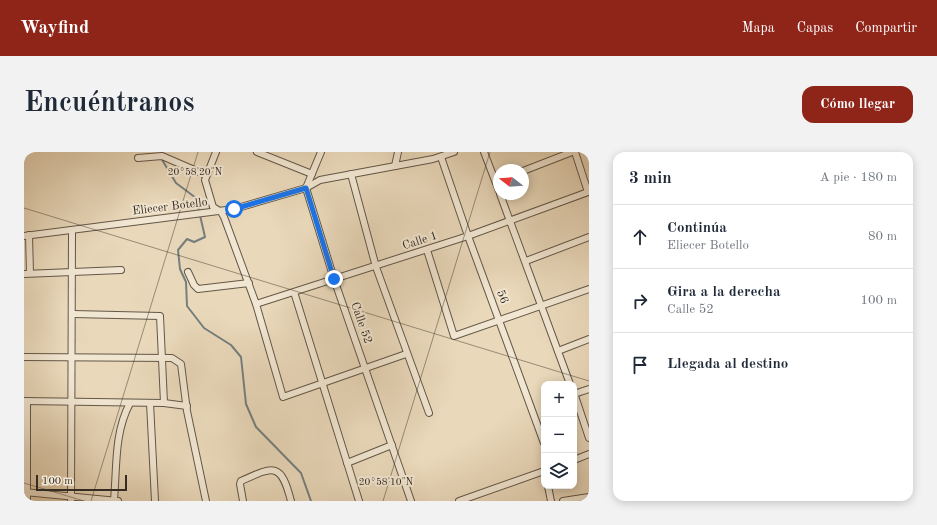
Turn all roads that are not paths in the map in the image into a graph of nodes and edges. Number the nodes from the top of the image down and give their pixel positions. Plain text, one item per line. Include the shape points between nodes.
1 (216, 152) edge
2 (258, 152) edge
3 (321, 152) edge
4 (398, 152) edge
5 (454, 152) edge
6 (484, 152) edge
7 (574, 152) edge
8 (163, 154) edge
9 (433, 155) edge
10 (441, 157) junction
11 (138, 158) dead end
12 (395, 166) junction
13 (529, 169) edge
14 (493, 172) edge
15 (312, 174) junction
16 (351, 174) junction
17 (206, 175) junction
18 (306, 188) junction
19 (588, 192) edge
20 (502, 200) edge
21 (221, 212) junction
22 (511, 221) junction
23 (72, 230) junction
24 (26, 235) edge
25 (468, 236) junction
26 (589, 237) edge
27 (427, 250) junction
28 (526, 261) junction
29 (376, 267) junction
30 (121, 270) dead end
31 (188, 272) dead end
32 (27, 273) edge
33 (72, 273) junction
34 (334, 279) junction
35 (249, 283) junction
36 (589, 290) edge
37 (294, 292) junction
38 (256, 304) junction
39 (542, 307) junction
40 (73, 314) junction
41 (499, 320) junction
42 (589, 339) edge
43 (558, 351) junction
44 (406, 354) junction
45 (24, 357) edge
46 (73, 357) junction
47 (162, 358) junction
48 (365, 369) junction
49 (569, 381) edge
50 (322, 384) junction
51 (589, 389) edge
52 (577, 393) edge
53 (26, 401) edge
54 (72, 402) junction
55 (130, 403) junction
56 (150, 403) junction
57 (164, 403) junction
58 (577, 403) edge
59 (187, 406) junction
60 (429, 413) dead end
61 (541, 435) edge
62 (589, 438) edge
63 (392, 444) junction
64 (589, 454) edge
65 (577, 459) edge
66 (347, 463) junction
67 (541, 473) edge
68 (548, 489) edge
69 (25, 492) edge
70 (589, 497) edge
71 (71, 499) edge
72 (27, 501) edge
73 (116, 501) edge
74 (155, 501) edge
75 (206, 501) edge
76 (243, 501) edge
77 (291, 501) edge
78 (359, 501) edge
79 (411, 501) edge
80 (459, 501) edge
81 (550, 501) edge
82 (563, 501) edge

1 - 17 street
2 - 15 street
3 - 15 street
4 - 12 street
5 - 10 street, Eliecer Botello
6 - 14 street
7 - 13 street
7 - 19 street
8 - 11 street
8 - 17 street
9 - 10 street, Eliecer Botello
9 - 12 street, Eliecer Botello
10 - 25 street, 56
12 - 16 street, Eliecer Botello
15 - 18 street
16 - 18 street, Eliecer Botello via 320,180
16 - 29 street
17 - 21 street via 205,180 213,207
18 - 21 street, Eliecer Botello
18 - 34 street, Calle 52
19 - 22 street, Calle 1
20 - 22 street
21 - 23 street, Eliecer Botello
21 - 35 street
22 - 25 street, Calle 1
22 - 28 street
23 - 24 street, Eliecer Botello
23 - 33 street
24 - 32 street
25 - 27 street, Calle 1
25 - 41 street, 56
26 - 28 street
27 - 29 street, Calle 1
27 - 41 street via 454,336
28 - 39 street
29 - 34 street, Calle 1
29 - 44 street
30 - 33 street
31 - 35 street via 198,289
32 - 33 street
33 - 40 street
34 - 37 street, Calle 1
34 - 48 street, Calle 52
35 - 38 street
36 - 39 street
37 - 38 street, Calle 1
37 - 50 street
38 - 50 street via 282,395 285,397
39 - 41 street
39 - 43 street
40 - 46 street
40 - 47 street via 160,316
41 - 61 street, 56
42 - 43 street
43 - 49 street
44 - 48 street
44 - 60 street
45 - 46 street
46 - 47 street
46 - 54 street
47 - 57 street
47 - 59 street via 172,358 181,364
48 - 50 street
48 - 63 street, Calle 52
50 - 66 street
51 - 52 street
53 - 54 street
53 - 69 street
54 - 55 street
54 - 71 street
55 - 56 street
55 - 73 street via 123,416 119,435
56 - 57 street
56 - 74 street
57 - 59 street
58 - 62 street
59 - 75 street
63 - 66 street
63 - 79 street, Calle 52
64 - 65 street
66 - 78 street
67 - 80 street
68 - 81 street
69 - 71 street
69 - 72 street
70 - 82 street
71 - 73 street
76 - 77 street via 240,482 263,471 283,475

